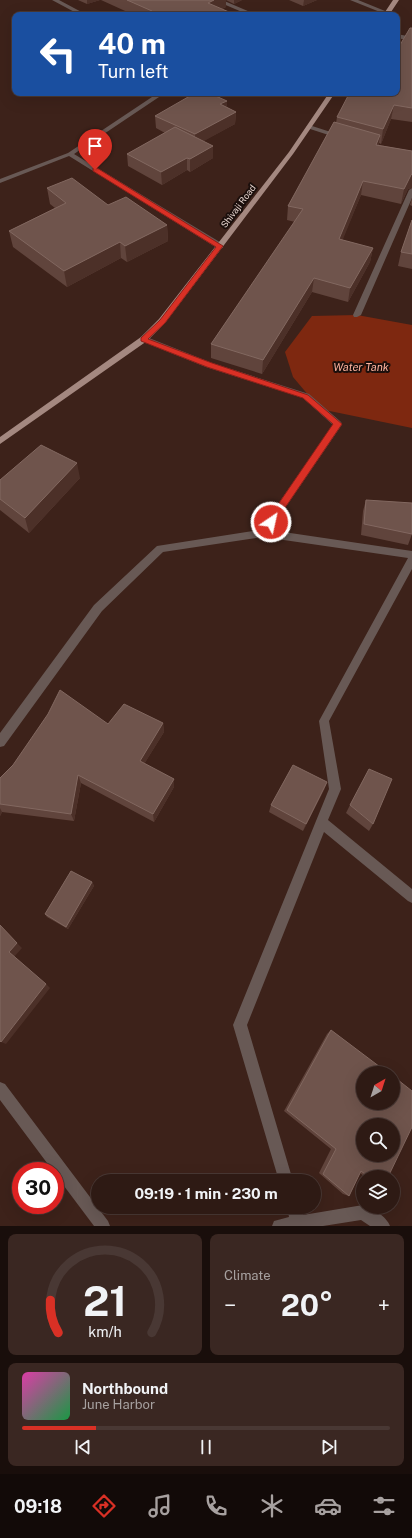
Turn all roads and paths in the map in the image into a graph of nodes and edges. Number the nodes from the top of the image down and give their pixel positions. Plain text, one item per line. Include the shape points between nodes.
1 (55, 0) edge
2 (217, 0) edge
3 (353, 0) edge
4 (396, 0) edge
5 (78, 12) edge
6 (247, 12) edge
7 (382, 12) edge
8 (388, 12) edge
9 (400, 37) edge
10 (412, 39) edge
11 (157, 96) edge
12 (330, 96) edge
13 (309, 127) junction
14 (346, 138) edge
15 (70, 154) junction
16 (0, 181) edge
17 (412, 190) edge
18 (220, 246) junction
19 (357, 315) dead end
20 (144, 339) junction
21 (0, 441) edge
22 (263, 534) junction
23 (412, 555) edge
24 (412, 560) edge
25 (0, 742) edge
26 (321, 822) junction
27 (412, 897) edge
28 (0, 1089) edge
29 (284, 1174) edge
30 (296, 1214) edge
31 (298, 1222) junction
32 (103, 1226) edge
33 (279, 1226) edge
34 (383, 1226) edge

1 - 5 street
2 - 6 street
3 - 7 street
4 - 8 main road
9 - 10 street
11 - 15 street
12 - 13 main road, Shivaji Road
13 - 14 street
13 - 18 main road, Shivaji Road
15 - 16 street
15 - 18 street
17 - 19 street
18 - 20 main road, Shivaji Road via 162,321
20 - 21 main road, Shivaji Road
20 - 22 street via 209,365 306,396 338,424
22 - 23 street
22 - 25 street via 160,549 98,608
24 - 26 street via 324,721 335,789
26 - 27 street
26 - 29 street via 240,1025
28 - 32 street
30 - 31 street
31 - 33 street
31 - 34 street via 363,1212

